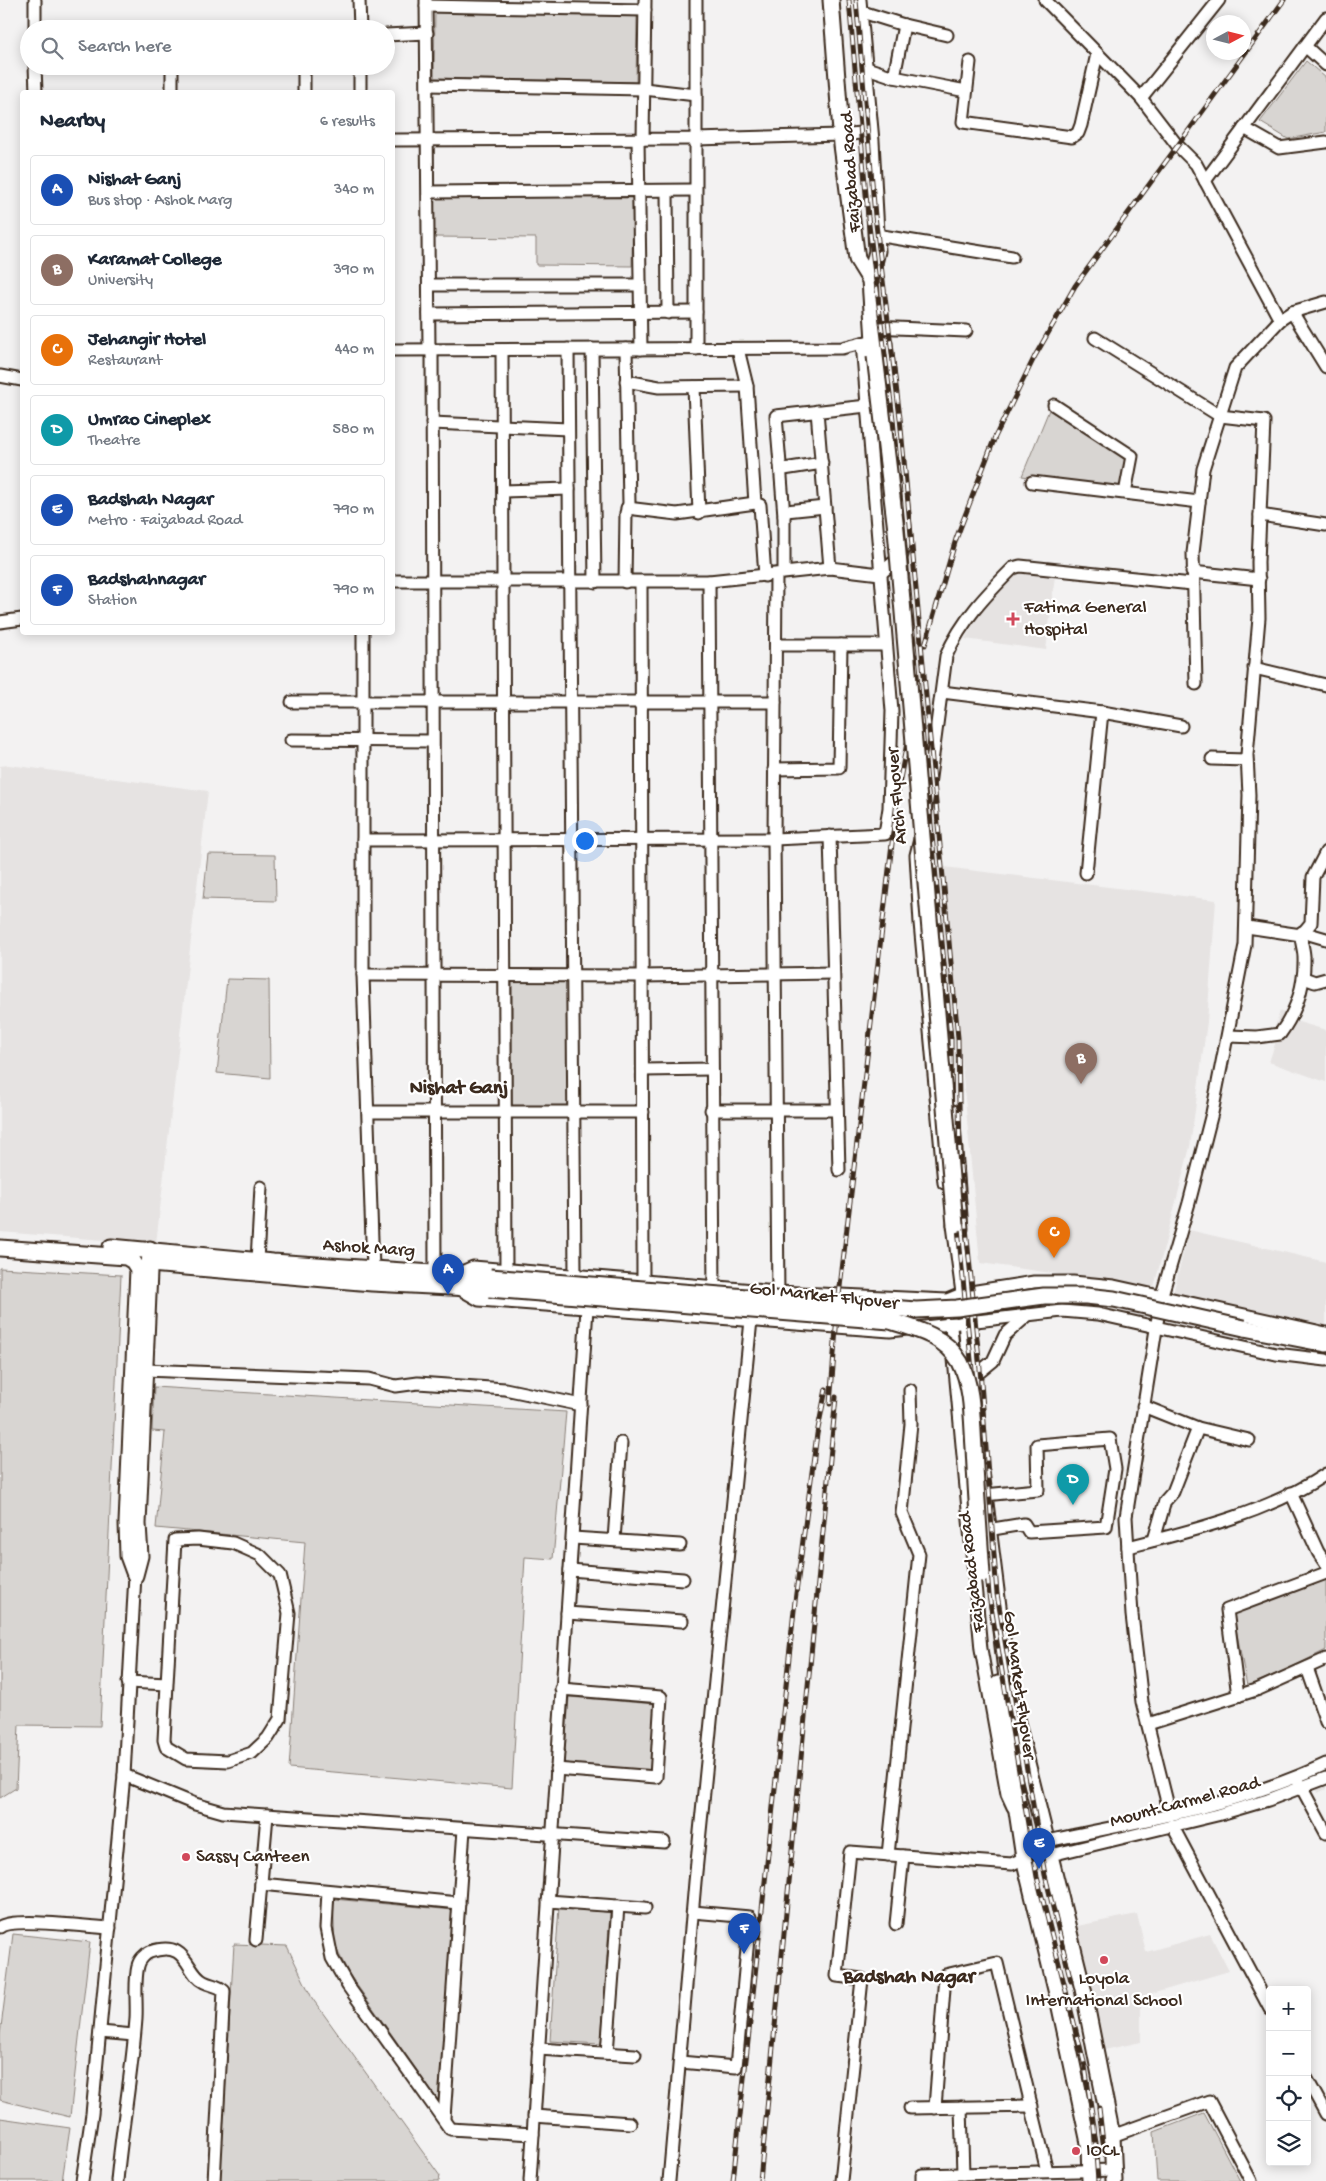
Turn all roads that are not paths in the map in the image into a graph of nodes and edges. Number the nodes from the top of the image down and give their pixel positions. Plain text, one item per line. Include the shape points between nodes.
1 (35, 0) edge
2 (359, 0) edge
3 (696, 0) edge
4 (832, 0) edge
5 (1046, 0) edge
6 (1219, 0) edge
7 (426, 3) edge
8 (645, 5) edge
9 (858, 6) edge
10 (1326, 18) edge
11 (35, 20) edge
12 (360, 20) edge
13 (904, 25) junction
14 (427, 33) junction
15 (395, 35) edge
16 (947, 35) dead end
17 (1305, 46) junction
18 (1097, 54) junction
19 (970, 62) dead end
20 (1326, 65) edge
21 (864, 67) junction
22 (36, 75) edge
23 (172, 75) edge
24 (304, 75) edge
25 (360, 75) edge
26 (894, 78) junction
27 (428, 85) junction
28 (644, 89) junction
29 (36, 90) edge
30 (172, 90) edge
31 (304, 90) edge
32 (360, 90) edge
33 (966, 91) junction
34 (696, 95) junction
35 (1141, 98) junction
36 (1244, 128) junction
37 (870, 132) junction
38 (841, 135) junction
39 (640, 139) junction
40 (695, 139) junction
41 (395, 140) edge
42 (428, 140) junction
43 (1326, 142) edge
44 (1205, 181) junction
45 (695, 190) junction
46 (639, 191) junction
47 (667, 191) junction
48 (429, 192) junction
49 (876, 235) junction
50 (1012, 257) dead end
51 (870, 280) junction
52 (429, 285) junction
53 (640, 285) junction
54 (1326, 302) edge
55 (696, 312) junction
56 (1292, 312) junction
57 (640, 313) junction
58 (668, 313) junction
59 (429, 314) junction
60 (1280, 320) junction
61 (966, 331) dead end
62 (870, 337) junction
63 (1095, 338) dead end
64 (592, 349) junction
65 (626, 349) junction
66 (641, 349) junction
67 (696, 349) junction
68 (738, 349) junction
69 (395, 350) edge
70 (431, 350) junction
71 (502, 350) junction
72 (568, 350) junction
73 (1326, 367) edge
74 (0, 376) edge
75 (20, 380) edge
76 (626, 381) junction
77 (747, 386) junction
78 (694, 387) junction
79 (1054, 405) dead end
80 (867, 406) junction
81 (817, 411) junction
82 (1220, 416) junction
83 (432, 423) junction
84 (502, 426) junction
85 (568, 429) junction
86 (780, 464) junction
87 (822, 464) junction
88 (1032, 482) dead end
89 (569, 489) junction
90 (503, 490) junction
91 (1125, 493) junction
92 (1199, 502) junction
93 (755, 503) junction
94 (825, 507) junction
95 (627, 508) junction
96 (699, 512) junction
97 (1260, 514) junction
98 (784, 516) junction
99 (1326, 525) edge
100 (830, 568) junction
101 (1192, 572) junction
102 (775, 574) junction
103 (880, 574) junction
104 (1259, 578) junction
105 (395, 581) edge
106 (432, 581) junction
107 (709, 581) junction
108 (504, 582) junction
109 (570, 582) junction
110 (595, 582) junction
111 (625, 582) junction
112 (641, 582) junction
113 (1192, 584) junction
114 (20, 619) edge
115 (0, 622) edge
116 (363, 635) edge
117 (776, 646) junction
118 (842, 646) junction
119 (886, 646) junction
120 (1254, 668) junction
121 (1196, 684) dead end
122 (1326, 685) edge
123 (942, 692) junction
124 (642, 701) junction
125 (709, 701) junction
126 (292, 702) dead end
127 (504, 702) junction
128 (570, 702) junction
129 (775, 702) junction
130 (432, 703) junction
131 (363, 704) junction
132 (1102, 712) junction
133 (1181, 726) dead end
134 (291, 740) dead end
135 (363, 740) junction
136 (432, 741) junction
137 (1212, 759) dead end
138 (1246, 760) junction
139 (774, 769) junction
140 (926, 815) junction
141 (830, 836) junction
142 (642, 839) junction
143 (710, 839) junction
144 (774, 839) junction
145 (363, 840) junction
146 (433, 840) junction
147 (504, 840) junction
148 (572, 840) junction
149 (1326, 852) edge
150 (1086, 873) dead end
151 (1247, 927) junction
152 (1302, 933) junction
153 (1326, 939) edge
154 (834, 973) junction
155 (775, 974) junction
156 (363, 975) junction
157 (711, 975) junction
158 (433, 976) junction
159 (504, 976) junction
160 (572, 976) junction
161 (643, 976) junction
162 (1304, 978) junction
163 (1326, 979) edge
164 (1228, 1036) junction
165 (711, 1069) junction
166 (643, 1070) junction
167 (712, 1110) junction
168 (776, 1110) junction
169 (837, 1110) junction
170 (573, 1111) junction
171 (369, 1112) junction
172 (434, 1112) junction
173 (505, 1112) junction
174 (643, 1112) junction
175 (839, 1170) dead end
176 (261, 1187) dead end
177 (0, 1239) edge
178 (0, 1248) edge
179 (957, 1248) junction
180 (150, 1257) junction
181 (257, 1261) junction
182 (372, 1269) junction
183 (506, 1270) junction
184 (435, 1274) junction
185 (575, 1276) junction
186 (644, 1280) junction
187 (456, 1281) junction
188 (489, 1283) junction
189 (714, 1287) junction
190 (778, 1292) junction
191 (964, 1293) junction
192 (824, 1294) junction
193 (862, 1296) junction
194 (1161, 1298) junction
195 (947, 1300) junction
196 (587, 1308) junction
197 (1028, 1314) junction
198 (713, 1317) junction
199 (751, 1320) junction
200 (777, 1322) junction
201 (959, 1323) junction
202 (821, 1326) junction
203 (1156, 1327) junction
204 (862, 1328) junction
205 (1326, 1333) edge
206 (1319, 1342) edge
207 (1326, 1360) edge
208 (145, 1370) junction
209 (971, 1379) junction
210 (910, 1390) dead end
211 (581, 1405) junction
212 (1144, 1406) junction
213 (1198, 1428) junction
214 (1249, 1440) dead end
215 (621, 1443) dead end
216 (1326, 1474) edge
217 (1292, 1493) junction
218 (984, 1495) junction
219 (1108, 1515) junction
220 (1126, 1516) junction
221 (987, 1530) junction
222 (573, 1538) junction
223 (614, 1540) junction
224 (1154, 1540) junction
225 (680, 1545) dead end
226 (1128, 1547) junction
227 (1326, 1564) edge
228 (570, 1570) junction
229 (1326, 1573) edge
230 (135, 1575) junction
231 (683, 1579) dead end
232 (567, 1613) junction
233 (682, 1621) dead end
234 (1326, 1659) edge
235 (1307, 1668) junction
236 (128, 1682) junction
237 (167, 1684) junction
238 (561, 1689) junction
239 (1238, 1696) junction
240 (1326, 1722) edge
241 (1148, 1724) junction
242 (1326, 1764) edge
243 (556, 1769) junction
244 (124, 1775) junction
245 (1296, 1776) junction
246 (1326, 1778) edge
247 (1302, 1788) junction
248 (1016, 1814) junction
249 (267, 1815) junction
250 (1171, 1820) junction
251 (464, 1829) junction
252 (1326, 1833) edge
253 (552, 1836) junction
254 (664, 1842) dead end
255 (1049, 1848) junction
256 (888, 1855) junction
257 (903, 1856) junction
258 (1024, 1858) junction
259 (261, 1884) junction
260 (328, 1891) junction
261 (548, 1901) junction
262 (459, 1904) junction
263 (618, 1906) junction
264 (645, 1908) dead end
265 (693, 1912) junction
266 (896, 1924) dead end
267 (0, 1927) edge
268 (110, 1928) junction
269 (256, 1940) dead end
270 (1266, 2001) edge
271 (100, 2032) junction
272 (134, 2035) junction
273 (538, 2049) junction
274 (607, 2053) junction
275 (636, 2055) dead end
276 (680, 2062) junction
277 (1311, 2086) edge
278 (1032, 2106) junction
279 (961, 2107) junction
280 (910, 2108) dead end
281 (935, 2108) junction
282 (1326, 2114) edge
283 (534, 2116) junction
284 (444, 2118) junction
285 (630, 2123) dead end
286 (533, 2134) junction
287 (1112, 2136) junction
288 (963, 2174) junction
289 (1051, 2174) edge
290 (1090, 2175) edge
291 (1114, 2175) edge
292 (1000, 2177) edge
293 (82, 2181) edge
294 (117, 2181) edge
295 (214, 2181) edge
296 (530, 2181) edge
297 (669, 2181) edge
298 (841, 2181) edge
299 (922, 2181) edge
300 (1251, 2181) edge

1 - 11 street
2 - 12 street
3 - 34 street
4 - 38 main road
5 - 18 street
6 - 35 street
7 - 8 street
7 - 14 street
8 - 28 street
9 - 13 street
9 - 21 main road, Faizabad Road
10 - 17 street
13 - 16 street
13 - 26 street
14 - 15 street
14 - 27 street
17 - 20 street
17 - 36 street
18 - 33 street via 1081,125 1072,137 963,122
18 - 35 street
19 - 33 street
21 - 26 street
21 - 37 main road, Faizabad Road
22 - 29 street
23 - 30 street
24 - 31 street
25 - 32 street
26 - 33 street
27 - 28 street
27 - 42 street
28 - 34 street
28 - 39 street
34 - 40 street
35 - 44 street via 1196,164
36 - 43 street via 1279,148
36 - 44 street
37 - 38 street
37 - 49 main road, Faizabad Road
38 - 40 street
38 - 51 main road via 857,258
39 - 40 street
39 - 42 street
39 - 46 street
40 - 45 street
41 - 42 street
42 - 48 street
44 - 60 street
45 - 47 street
45 - 55 street
46 - 47 street
46 - 48 street
46 - 53 street
47 - 58 street
48 - 52 street
49 - 50 street
49 - 51 main road, Faizabad Road via 878,251
51 - 62 main road, Faizabad Road
52 - 53 street
52 - 59 street
53 - 57 street
54 - 56 street
55 - 58 street
55 - 67 street
56 - 60 street
56 - 73 street
57 - 58 street
57 - 59 street
57 - 66 street
59 - 70 street
60 - 82 street via 1235,368
61 - 62 street
62 - 68 street via 842,348
62 - 80 street
62 - 103 street via 886,343 906,536 902,555
62 - 179 main road, Arch Flyover, bridge via 876,356 896,530
63 - 82 street
64 - 65 street
64 - 72 street
64 - 110 street
65 - 66 street
65 - 76 street
66 - 67 street
67 - 68 street
68 - 77 street
69 - 70 street
70 - 71 street
70 - 83 street
71 - 72 street
71 - 84 street
72 - 85 street
74 - 75 street
76 - 78 street via 659,387
76 - 95 street
77 - 78 street
77 - 93 street
78 - 96 street
79 - 91 street via 1132,456
80 - 81 street
80 - 103 street
81 - 86 street via 776,416
81 - 87 street
82 - 92 street via 1203,469
82 - 97 street via 1264,421
83 - 84 street
83 - 106 street
84 - 85 street
84 - 90 street
85 - 89 street
86 - 87 street via 784,469
86 - 98 street
87 - 94 street
88 - 91 street
89 - 90 street
89 - 109 street
90 - 108 street
91 - 92 street
92 - 101 street
93 - 96 street
93 - 102 street via 760,505
94 - 98 street via 786,512
94 - 100 street
95 - 96 street via 677,514
95 - 111 street
97 - 99 street
97 - 104 street
98 - 102 street
100 - 102 street
100 - 103 street
101 - 104 street
101 - 113 street
102 - 107 street
102 - 117 street
103 - 119 street
104 - 120 street
105 - 106 street
106 - 108 street
106 - 130 street
107 - 112 street
107 - 125 street
108 - 109 street
108 - 127 street
109 - 110 street
109 - 128 street
110 - 111 street
111 - 112 street
112 - 124 street
113 - 121 street
113 - 123 street via 1020,566 1013,568 974,608 955,636 946,656
114 - 115 street
116 - 131 street
117 - 118 street
117 - 129 street
118 - 119 street
118 - 139 street via 839,768
119 - 141 street via 892,711 889,808 884,834
120 - 122 street
120 - 138 street
123 - 132 street
123 - 140 street
124 - 125 street
124 - 128 street
124 - 142 street
125 - 129 street
125 - 143 street
126 - 131 street
127 - 128 street
127 - 130 street
127 - 147 street
128 - 148 street
129 - 139 street
130 - 131 street
130 - 136 street
131 - 135 street
132 - 133 street
132 - 150 street
134 - 135 street
135 - 136 street
135 - 145 street
136 - 146 street
137 - 138 street
138 - 151 street via 1249,795
139 - 144 street
140 - 179 street via 961,1199 962,1226
140 - 179 street via 916,855 920,924 950,1234
141 - 144 street
141 - 154 street
142 - 143 street
142 - 148 street
142 - 161 street
143 - 144 street
143 - 157 street
144 - 155 street
145 - 146 street
145 - 156 street
146 - 147 street
146 - 158 street
147 - 148 street
147 - 159 street
148 - 160 street
149 - 152 street via 1313,877 1311,923
151 - 152 street
151 - 164 street
152 - 153 street
152 - 162 street
154 - 155 street
154 - 169 street
155 - 157 street
155 - 168 street
156 - 158 street
156 - 171 street
157 - 161 street
157 - 165 street
158 - 159 street
158 - 172 street
159 - 160 street
159 - 173 street
160 - 161 street
160 - 170 street
161 - 166 street
162 - 163 street via 1315,982
162 - 164 street via 1290,1019 1280,1034
164 - 194 street via 1189,1203
165 - 166 street
165 - 167 street
166 - 174 street
167 - 168 street
167 - 189 street
168 - 169 street
168 - 190 street
169 - 175 street
170 - 173 street
170 - 174 street
170 - 185 street
171 - 172 street
171 - 182 street
172 - 173 street
172 - 184 street
173 - 183 street
174 - 186 street
176 - 181 street
177 - 180 main road, Ashok Marg
178 - 230 main road via 126,1258 133,1261 138,1273 127,1523 128,1556
179 - 191 main road, Faizabad Road
180 - 181 main road, Ashok Marg
180 - 187 main road, Ashok Marg via 372,1283
180 - 208 main road
181 - 182 main road, Ashok Marg
182 - 184 main road, Ashok Marg
183 - 185 street, Ashok Marg
183 - 187 street, Ashok Marg via 473,1267
184 - 187 main road, Ashok Marg
185 - 186 street, Ashok Marg
186 - 189 street, Ashok Marg
187 - 188 main road, Gol Market Flyover
187 - 196 street, Ashok Marg via 479,1300
188 - 206 main road, Gol Market Flyover, bridge via 916,1310 1044,1296 1086,1296
188 - 248 main road, Gol Market Flyover, bridge via 890,1321 927,1332 942,1342 960,1362 971,1411 982,1574
189 - 190 street, Ashok Marg
189 - 198 street
190 - 192 street, Ashok Marg
190 - 200 street
191 - 194 street via 1034,1282 1073,1282 1114,1286
191 - 195 street
191 - 201 main road, Faizabad Road
192 - 193 street, Ashok Marg
192 - 202 street
193 - 195 street, Ashok Marg
193 - 204 street
194 - 203 street
194 - 205 street
195 - 201 street, Faizabad Road
196 - 198 street, Ashok Marg
196 - 211 street
197 - 201 street, Ashok Marg
197 - 203 street, Ashok Marg via 1098,1314
197 - 209 street via 1005,1335 993,1361
198 - 199 street, Ashok Marg
199 - 200 street, Ashok Marg
199 - 265 street
200 - 202 street, Ashok Marg
201 - 204 street, Ashok Marg via 890,1331
201 - 209 main road, Faizabad Road
201 - 248 street, Faizabad Road via 980,1649 1007,1794
202 - 204 street, Ashok Marg
203 - 207 street, Ashok Marg via 1276,1354
203 - 212 street
208 - 211 street via 369,1379 396,1386 418,1383 505,1389
208 - 230 main road via 138,1524 140,1556
209 - 218 main road, Faizabad Road
210 - 256 street via 911,1424 902,1513 919,1554
211 - 222 street
212 - 213 street
212 - 220 street
213 - 214 street
213 - 224 street via 1173,1492 1165,1501
215 - 223 street
216 - 217 street
217 - 224 street via 1207,1526
217 - 227 street
218 - 219 street via 1038,1490 1037,1445 1110,1439 1115,1469
218 - 221 main road, Faizabad Road
219 - 220 street
219 - 221 street via 1106,1527 1029,1532 1024,1524
220 - 226 street
221 - 255 main road, Faizabad Road via 1008,1686
222 - 223 street
222 - 228 street
223 - 225 street
224 - 226 street
226 - 241 street via 1132,1615 1142,1702
228 - 231 street
228 - 232 street
229 - 239 street via 1227,1610
230 - 236 street
232 - 233 street
232 - 238 street
234 - 235 street
235 - 239 street
235 - 240 street
236 - 237 street
236 - 244 street
237 - 237 street via 164,1740 166,1747 186,1759 228,1761 252,1753 268,1738 280,1719 289,1613 280,1575 260,1555 233,1543 175,1540
238 - 243 street
238 - 243 street via 662,1696 656,1777
239 - 241 street
241 - 250 street
242 - 245 street
243 - 253 street
244 - 249 street via 223,1812
244 - 268 street
245 - 247 street
245 - 250 street
246 - 247 street, Mount Carmel Road
247 - 250 street, Mount Carmel Road via 1217,1815
247 - 252 street
248 - 258 main road, Faizabad Road
249 - 251 street
249 - 259 street
250 - 255 street, Mount Carmel Road
250 - 270 street
251 - 253 street
251 - 262 street
253 - 254 street
253 - 261 street
255 - 287 main road, Faizabad Road via 1083,1989
256 - 257 street
256 - 298 street via 850,1852 837,1976 862,1980
257 - 258 street via 1012,1864
257 - 266 street
258 - 290 main road, Faizabad Road via 1089,2143
259 - 260 street
259 - 269 street
260 - 262 street
260 - 284 street via 326,1928 332,1958 348,1986
261 - 263 street
261 - 273 street
262 - 284 street
263 - 264 street
263 - 274 street
265 - 276 street
265 - 276 street via 750,1917 736,2067
267 - 268 street via 24,1921
268 - 271 street
271 - 272 street
271 - 293 street
272 - 294 street
272 - 295 street via 138,1965 150,1953 175,1952 187,1959 195,1975 224,1991
273 - 274 street
273 - 283 street
274 - 275 street
276 - 297 street
277 - 282 street
278 - 279 street
278 - 281 street via 997,1962 945,1975
278 - 289 street
279 - 281 street
279 - 288 street
280 - 281 street
283 - 285 street
283 - 286 street
284 - 286 street via 450,2130
286 - 296 street
287 - 291 main road, Faizabad Road
287 - 300 street via 1210,2101
288 - 292 street
288 - 299 street via 922,2175
289 - 290 street
289 - 292 street
290 - 291 street

